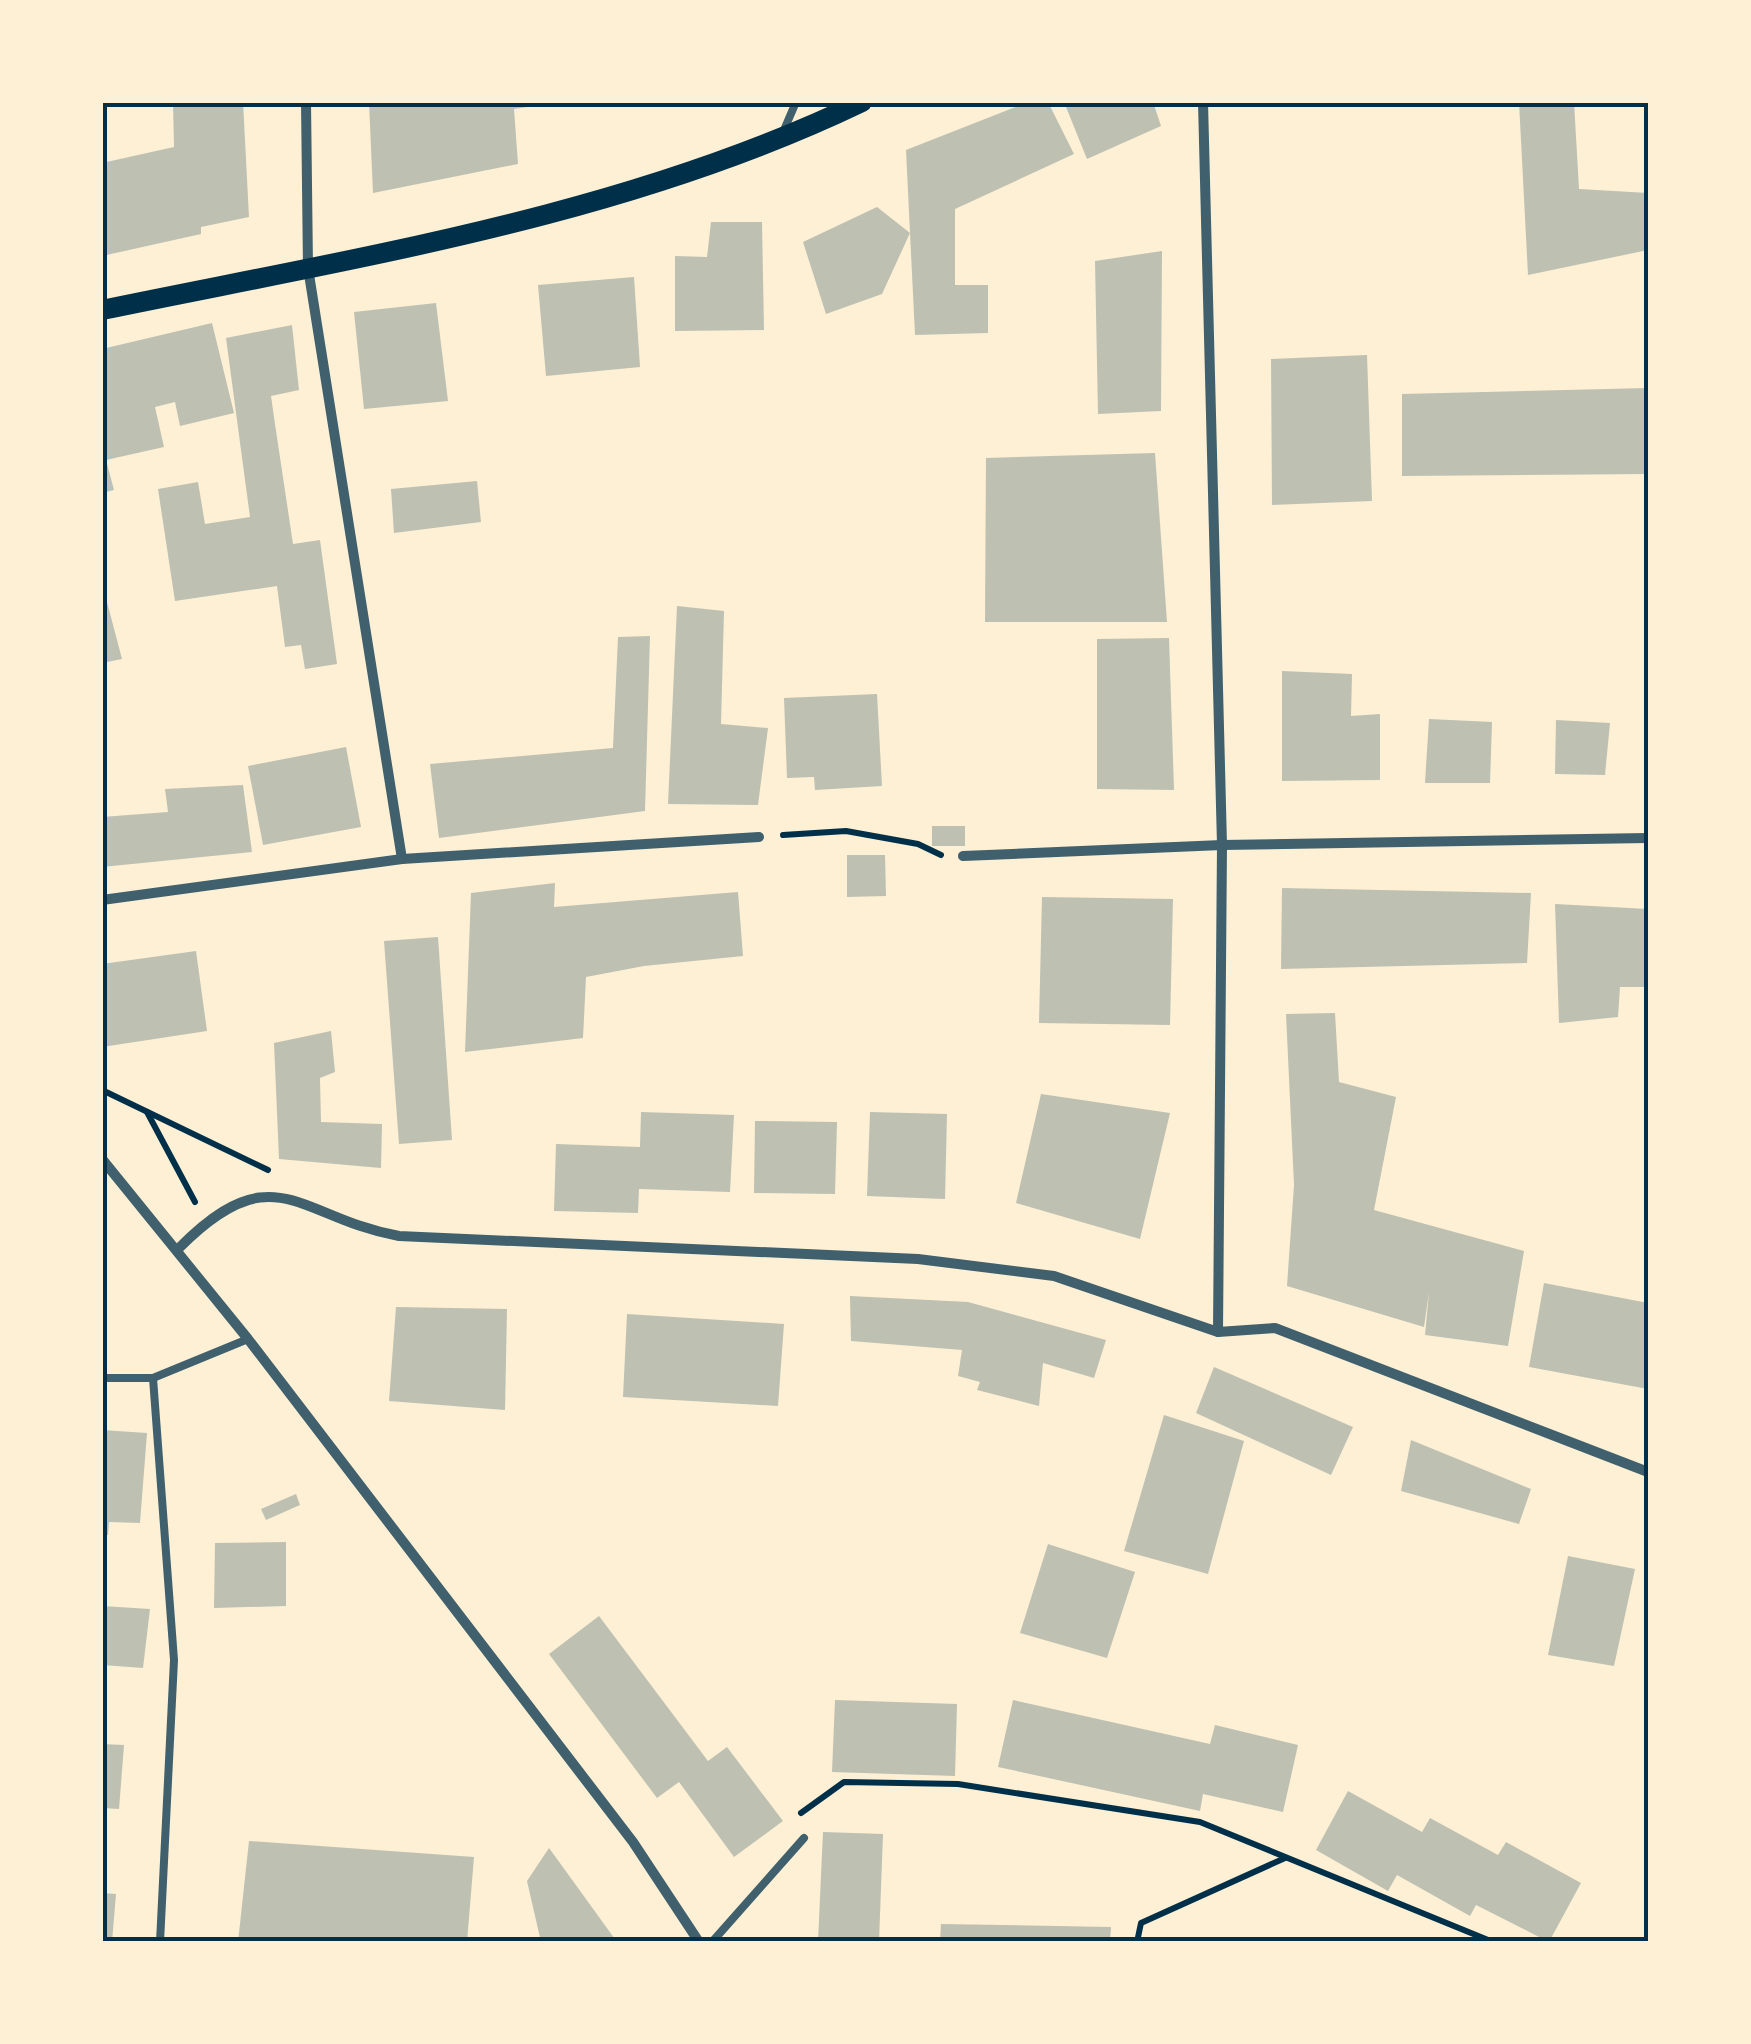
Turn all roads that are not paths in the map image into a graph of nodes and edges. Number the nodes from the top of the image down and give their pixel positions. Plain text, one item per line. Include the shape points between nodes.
1 (306, 102) edge
2 (796, 102) edge
3 (862, 102) edge
4 (1203, 102) edge
5 (778, 143) junction
6 (308, 268) junction
7 (102, 310) edge
8 (760, 837) road end
9 (1648, 838) edge
10 (1222, 845) junction
11 (962, 856) road end
12 (402, 858) junction
13 (102, 900) edge
14 (102, 1159) edge
15 (178, 1249) junction
16 (1218, 1332) junction
17 (248, 1339) junction
18 (102, 1378) edge
19 (153, 1378) junction
20 (1648, 1472) edge
21 (804, 1838) road end
22 (160, 1942) edge
23 (699, 1942) edge
24 (712, 1942) edge

1 - 6 street
2 - 5 lane
3 - 5 main road
4 - 10 street
5 - 6 main road via 557,212
6 - 7 main road
6 - 12 street
8 - 12 street
9 - 10 street
10 - 11 street
10 - 16 street
12 - 13 street
14 - 15 street
15 - 16 street via 205,1221 274,1194 399,1236 918,1260 1054,1276
15 - 17 street
16 - 20 street via 1275,1328
17 - 19 lane
17 - 23 street via 633,1842
18 - 19 lane
19 - 22 lane via 174,1660
21 - 24 lane

